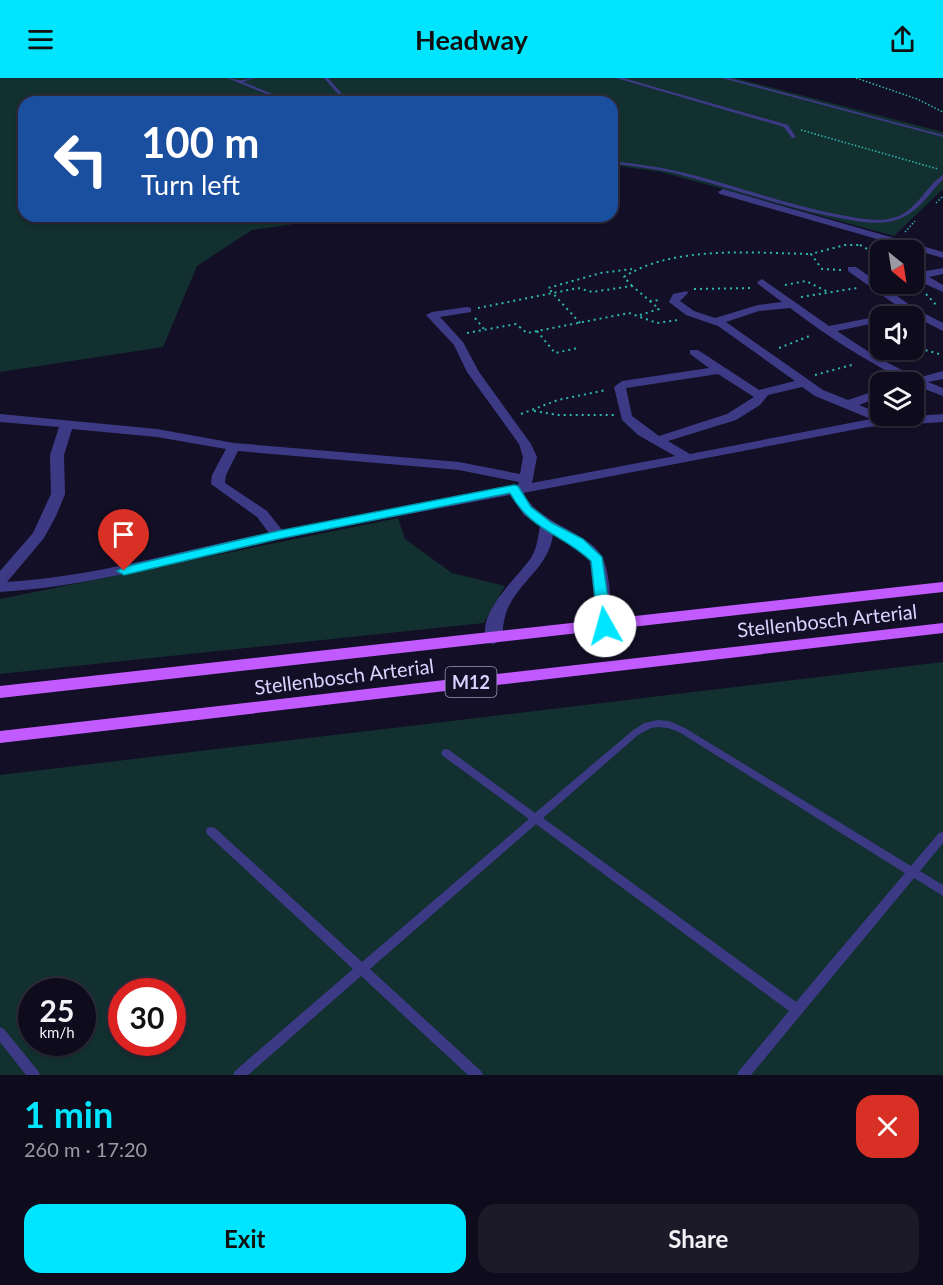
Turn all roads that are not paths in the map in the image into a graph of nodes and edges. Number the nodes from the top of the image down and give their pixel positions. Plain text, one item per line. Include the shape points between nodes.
1 (229, 78) edge
2 (253, 78) edge
3 (326, 78) edge
4 (618, 78) edge
5 (724, 78) edge
6 (239, 82) junction
7 (275, 96) edge
8 (342, 96) edge
9 (943, 136) edge
10 (794, 137) dead end
11 (618, 163) edge
12 (943, 176) edge
13 (723, 192) dead end
14 (943, 255) edge
15 (852, 269) road end
16 (943, 271) edge
17 (924, 274) edge
18 (870, 279) edge
19 (924, 279) edge
20 (766, 285) road end
21 (943, 289) edge
22 (891, 294) edge
23 (679, 296) road end
24 (789, 302) junction
25 (905, 306) edge
26 (467, 310) road end
27 (924, 318) edge
28 (716, 321) junction
29 (870, 321) edge
30 (943, 328) edge
31 (825, 330) junction
32 (694, 352) dead end
33 (720, 370) junction
34 (895, 372) edge
35 (943, 375) edge
36 (924, 379) edge
37 (803, 383) junction
38 (924, 386) edge
39 (943, 392) edge
40 (763, 394) junction
41 (870, 397) edge
42 (847, 405) junction
43 (870, 414) edge
44 (0, 418) edge
45 (943, 418) edge
46 (924, 419) edge
47 (870, 423) edge
48 (67, 424) junction
49 (659, 440) junction
50 (234, 447) junction
51 (686, 457) junction
52 (522, 485) junction
53 (547, 526) junction
54 (278, 535) junction
55 (0, 580) edge
56 (0, 587) edge
57 (943, 587) edge
58 (605, 626) junction
59 (943, 628) edge
60 (494, 639) junction
61 (0, 692) edge
62 (0, 737) edge
63 (446, 753) dead end
64 (536, 819) junction
65 (211, 831) dead end
66 (943, 836) edge
67 (914, 874) junction
68 (943, 891) edge
69 (363, 970) junction
70 (796, 1009) junction
71 (0, 1033) edge
72 (34, 1075) edge
73 (239, 1075) edge
74 (477, 1075) edge
75 (743, 1075) edge

1 - 6 lane
2 - 6 lane
3 - 8 lane
4 - 10 lane via 786,126
5 - 9 lane
6 - 7 lane
11 - 12 lane via 675,172 844,218 873,222 890,221 907,213
13 - 14 street
15 - 18 street
16 - 17 street
19 - 21 street
20 - 24 street
22 - 25 street
23 - 28 street via 678,307
24 - 28 street
24 - 31 street
26 - 52 street via 432,315 466,354 473,372 517,430 530,457
27 - 30 street
28 - 37 street
29 - 31 street
31 - 34 street
32 - 33 street
33 - 40 street via 752,392
33 - 49 street via 620,387 624,413 632,423
35 - 36 street
37 - 40 street
37 - 42 street
38 - 39 street
40 - 49 street via 757,404 742,412
41 - 42 street
42 - 43 street
44 - 48 street
45 - 46 street
47 - 51 street
48 - 50 street
48 - 55 street via 57,455 58,494 49,516 39,535
49 - 51 street
50 - 52 street via 459,466
50 - 54 street via 218,484 262,514
51 - 52 street
52 - 53 street via 526,510
52 - 54 street
53 - 58 street via 578,542 597,560
53 - 60 street via 545,548 537,562 503,599 494,624
54 - 56 street via 124,571 43,585
57 - 58 main road, Stellenbosch Arterial / M12
58 - 60 main road, Stellenbosch Arterial / M12
59 - 62 main road, Stellenbosch Arterial / M12
60 - 61 main road, Stellenbosch Arterial / M12
63 - 64 lane
64 - 67 lane via 635,733 660,721 682,730
64 - 69 lane
64 - 70 lane
65 - 69 lane
66 - 67 lane
67 - 68 lane
67 - 70 lane
69 - 73 lane
69 - 74 lane
70 - 75 lane
71 - 72 lane

